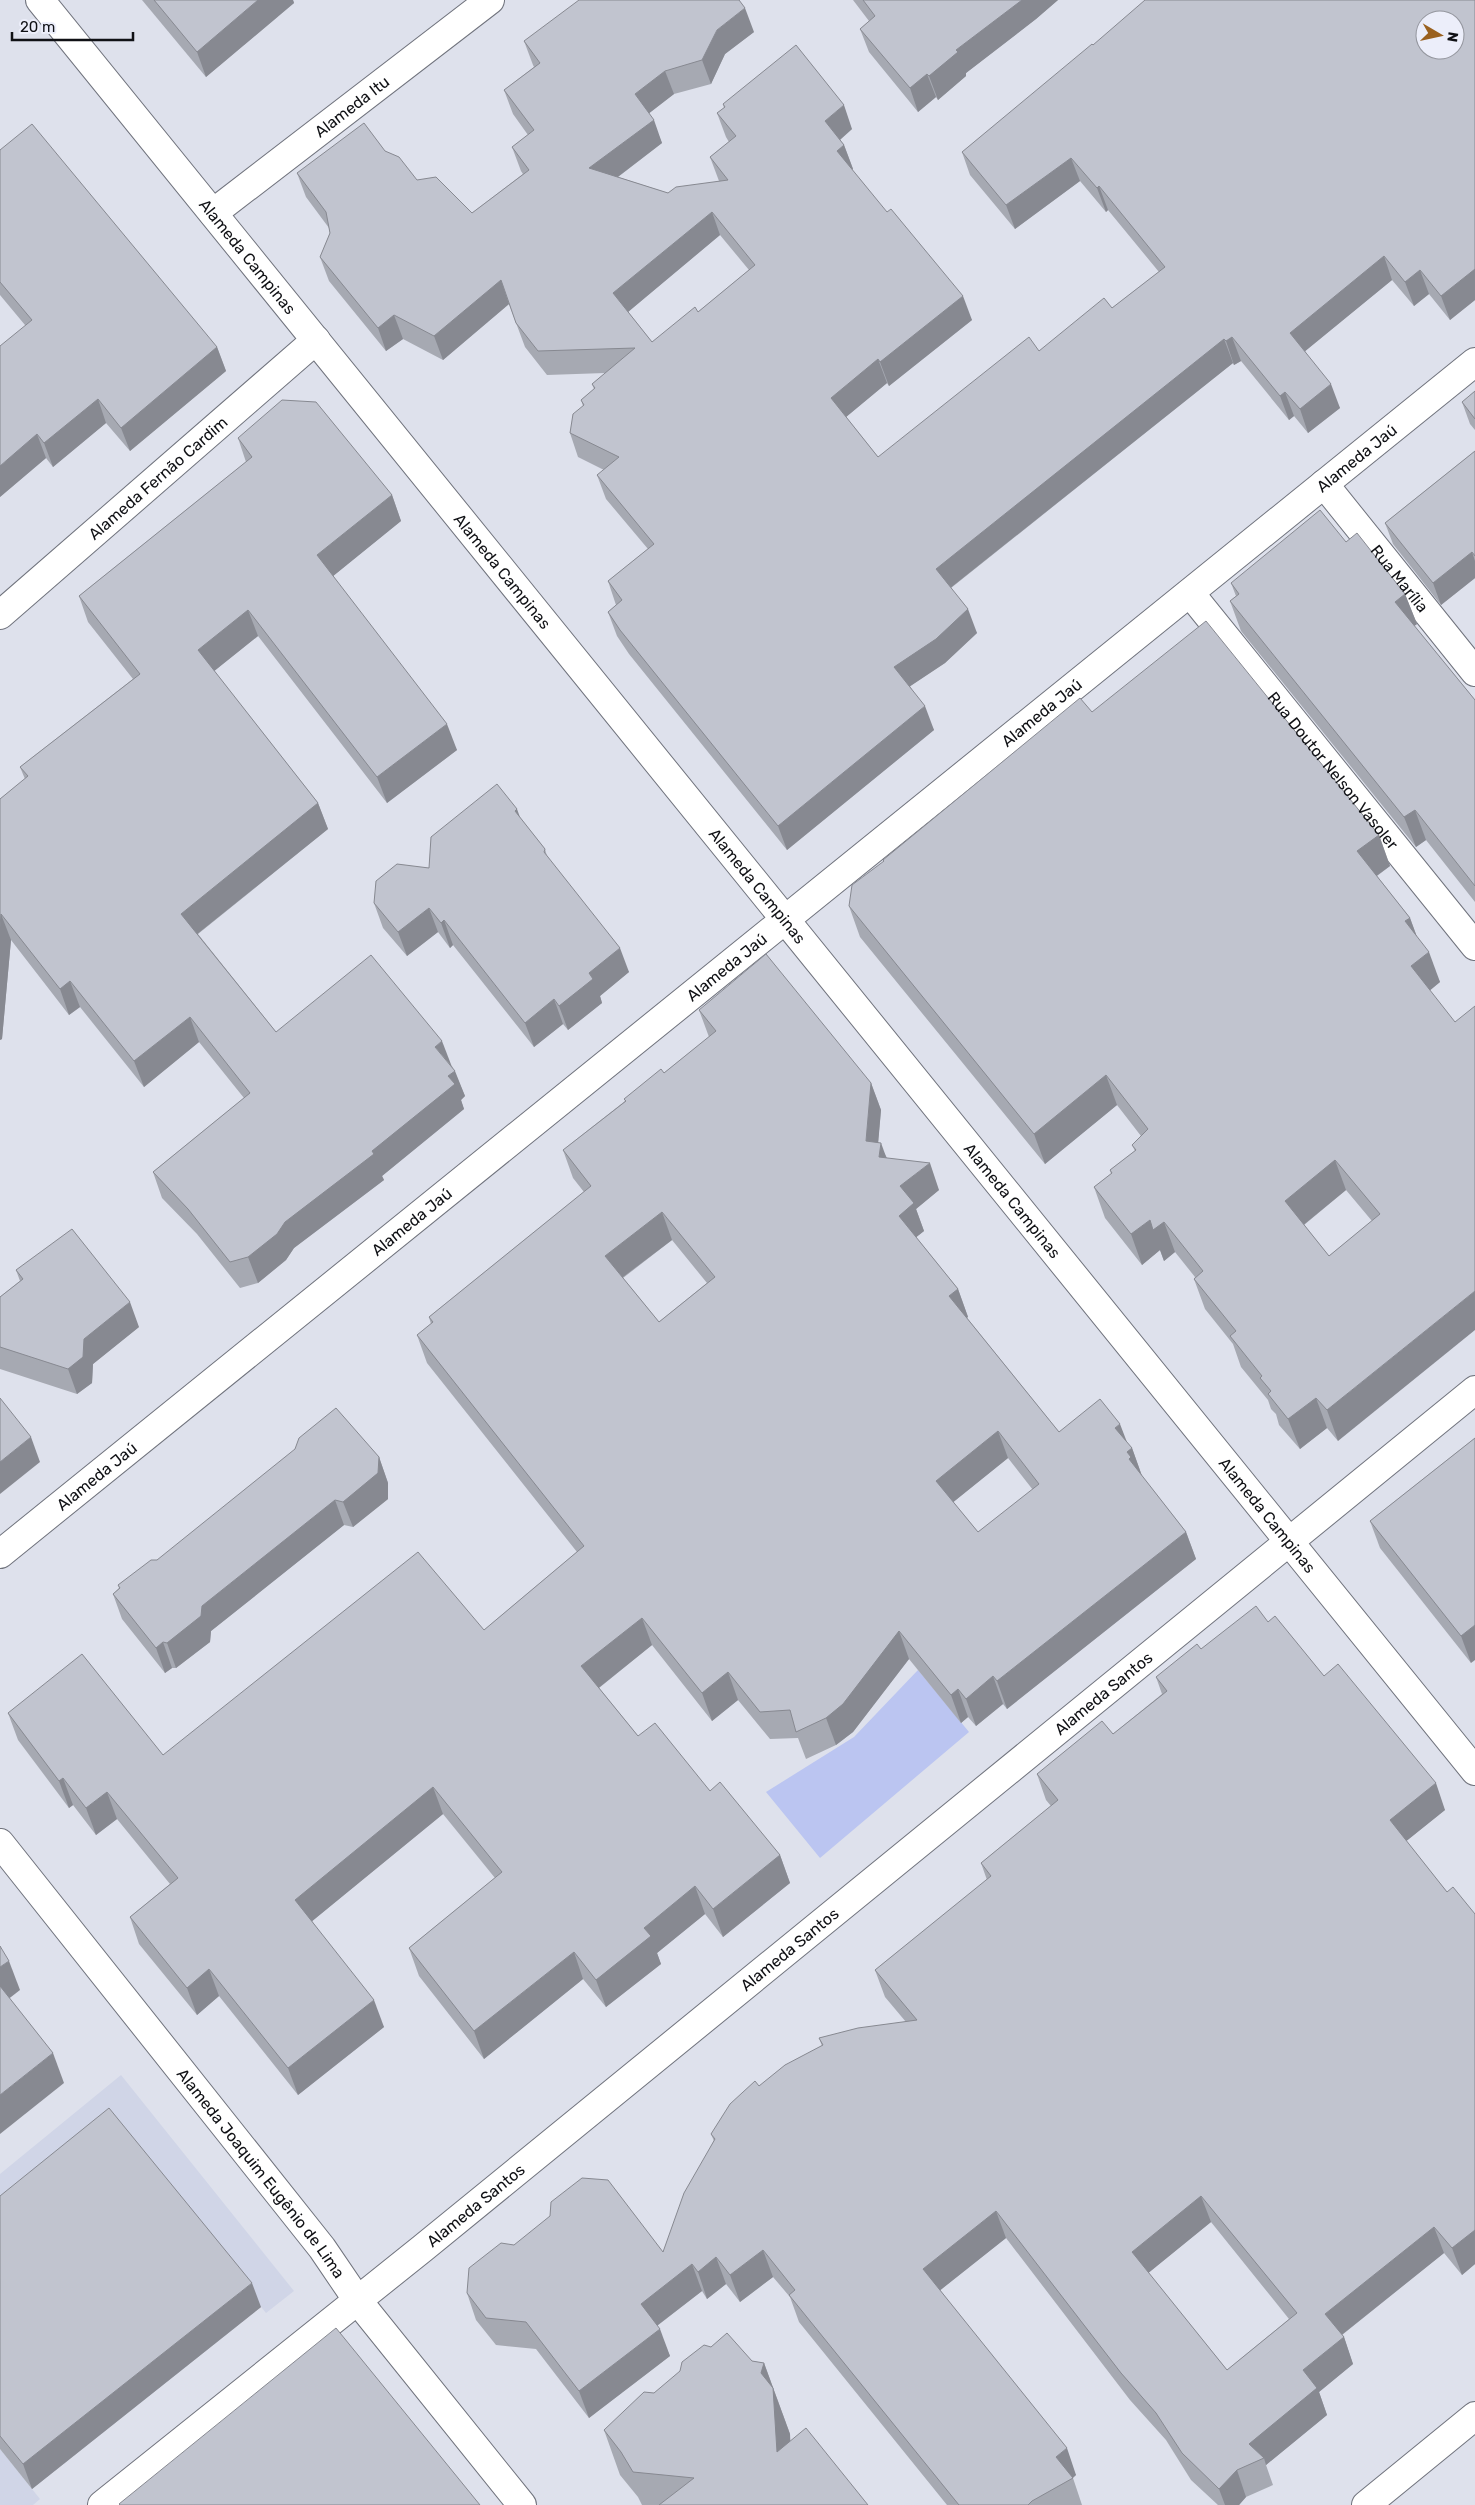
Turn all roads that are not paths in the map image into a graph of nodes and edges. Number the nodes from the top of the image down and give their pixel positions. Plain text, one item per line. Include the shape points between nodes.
1 (40, 0) edge
2 (490, 0) edge
3 (213, 213) junction
4 (316, 340) junction
5 (1475, 362) edge
6 (1324, 484) junction
7 (1190, 593) junction
8 (0, 615) edge
9 (1475, 672) edge
10 (785, 920) junction
11 (1475, 946) edge
12 (1475, 1390) edge
13 (1288, 1541) junction
14 (0, 1554) edge
15 (1475, 1772) edge
16 (0, 1843) edge
17 (358, 2301) junction
18 (1475, 2416) edge
19 (102, 2505) edge
20 (522, 2505) edge
21 (1366, 2505) edge

1 - 3 street, Alameda Campinas
2 - 3 street, Alameda Itu
3 - 4 street, Alameda Campinas
4 - 8 street, Alameda Fernão Cardim
4 - 10 street, Alameda Campinas
5 - 6 street, Alameda Jaú
6 - 7 street, Alameda Jaú
6 - 9 street, Rua Marília
7 - 10 street, Alameda Jaú
7 - 11 street, Rua Doutor Nelson Vasoler
10 - 13 street, Alameda Campinas
10 - 14 street, Alameda Jaú
12 - 13 street, Alameda Santos
13 - 15 street, Alameda Campinas
13 - 17 street, Alameda Santos
16 - 17 street, Alameda Joaquim Eugênio de Lima via 322,2248
17 - 19 street, Alameda Santos
17 - 20 street, Alameda Joaquim Eugênio de Lima
18 - 21 street

